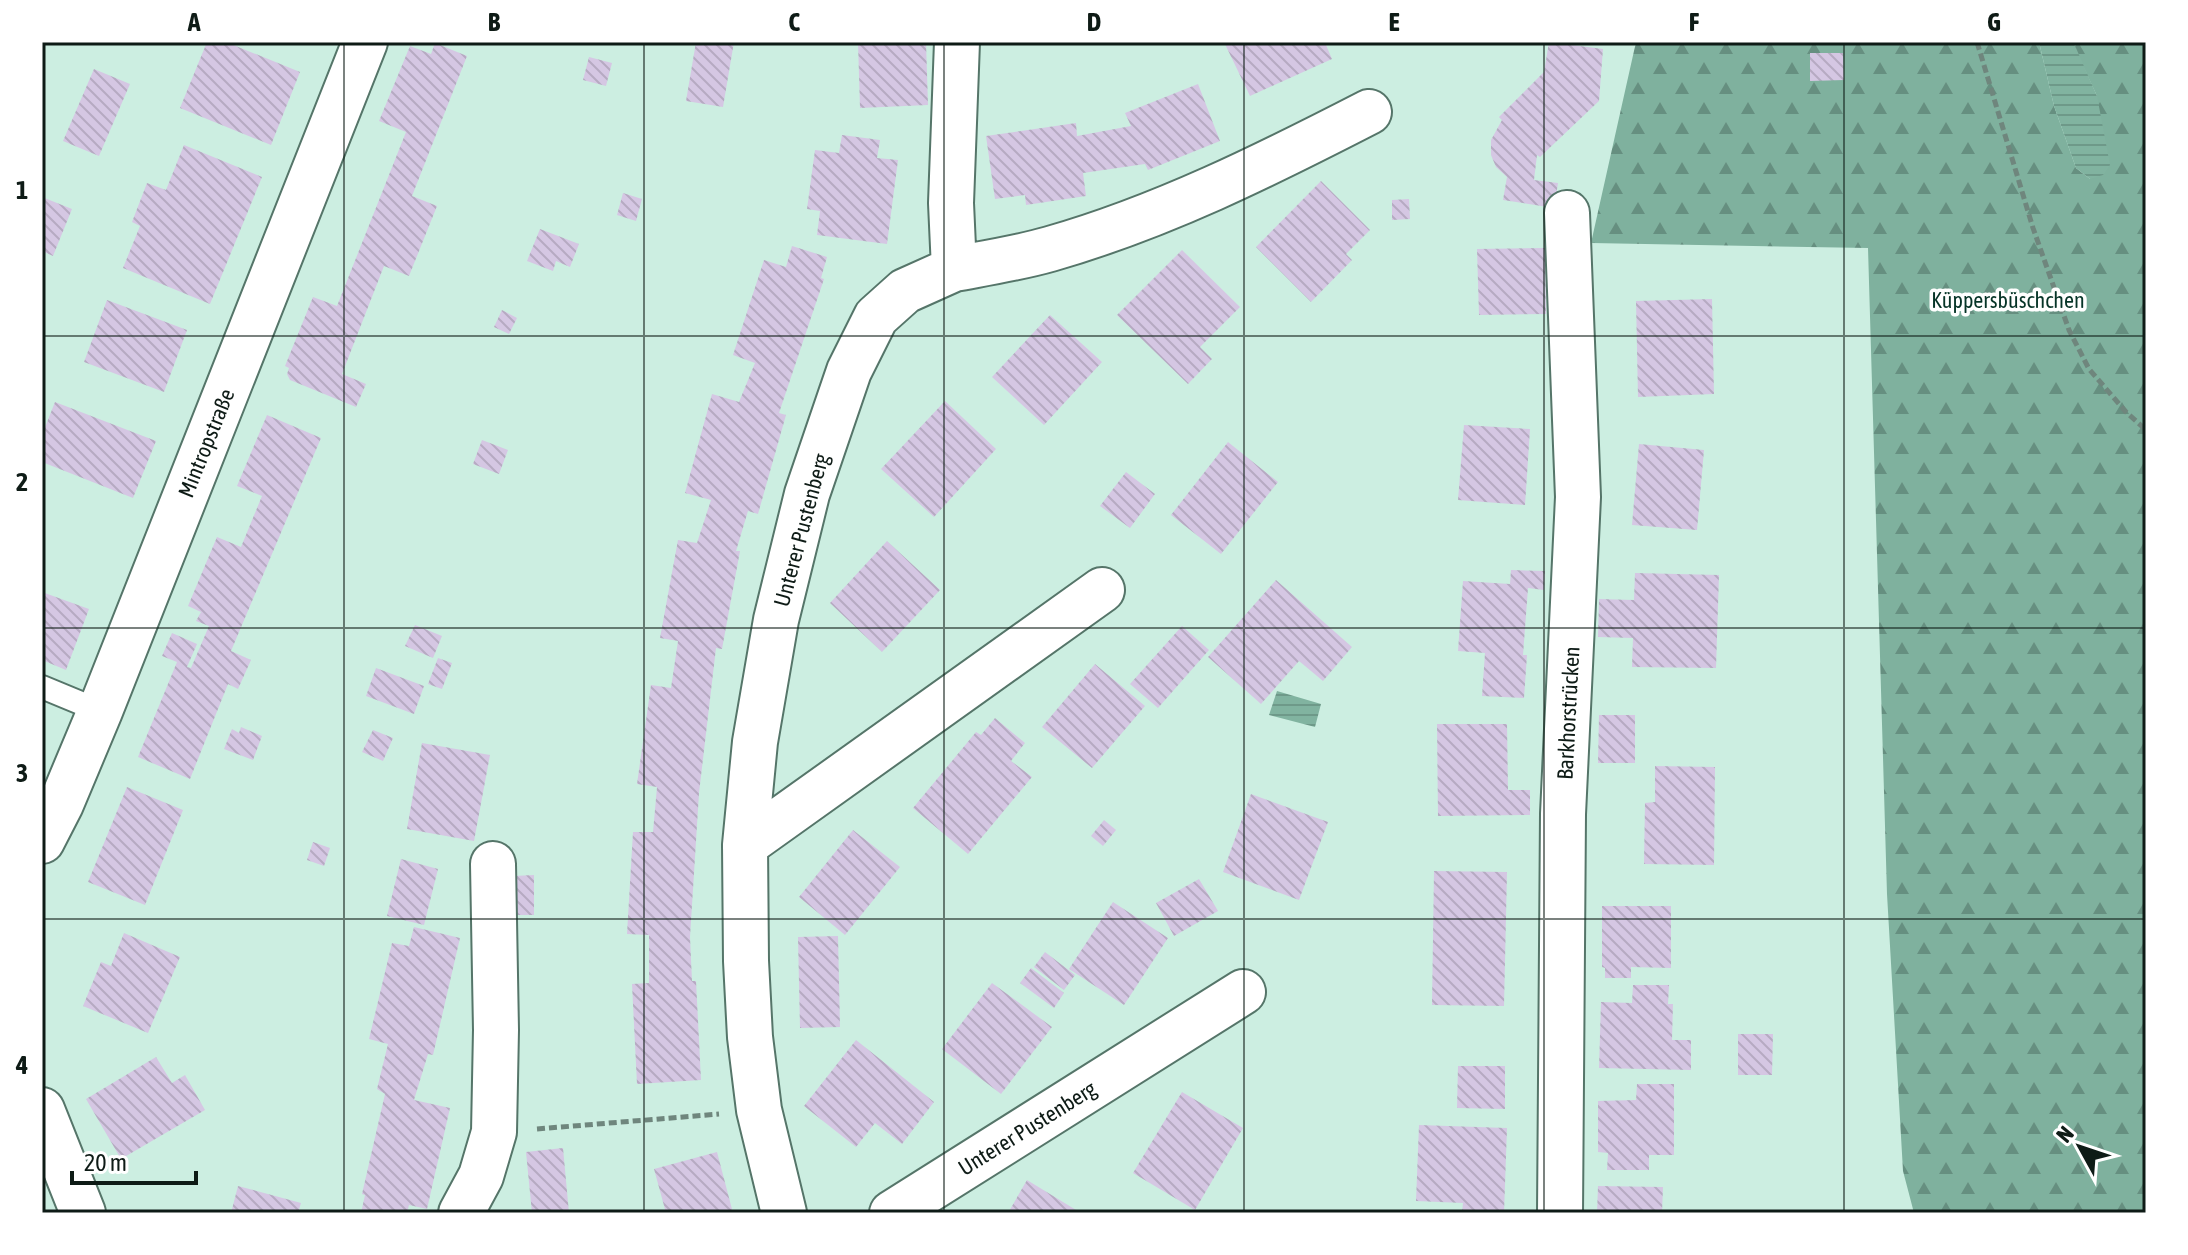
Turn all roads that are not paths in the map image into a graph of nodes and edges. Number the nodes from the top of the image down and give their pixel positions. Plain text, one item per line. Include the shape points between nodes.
1 (365, 42) edge
2 (957, 42) edge
3 (1369, 112) dead end
4 (1567, 213) dead end
5 (954, 269) junction
6 (1102, 590) dead end
7 (42, 687) edge
8 (100, 711) junction
9 (42, 841) edge
10 (745, 845) junction
11 (493, 864) dead end
12 (1243, 992) dead end
13 (42, 1110) edge
14 (83, 1213) edge
15 (461, 1213) edge
16 (784, 1213) edge
17 (892, 1213) edge
18 (1560, 1213) edge

1 - 8 street, Mintropstraße
2 - 5 street
3 - 5 street, Unterer Pustenberg via 1253,172 1141,218 1049,250
4 - 18 street, Barkhorstrücken via 1578,497 1563,814
5 - 10 street, Unterer Pustenberg via 905,291 876,317 849,371 807,494 776,620 755,742
6 - 10 street
7 - 8 lane
8 - 9 street, Mintropstraße
10 - 16 street, Unterer Pustenberg via 750,1037 759,1110
11 - 15 street via 494,1132 481,1176
12 - 17 street, Unterer Pustenberg
13 - 14 street

